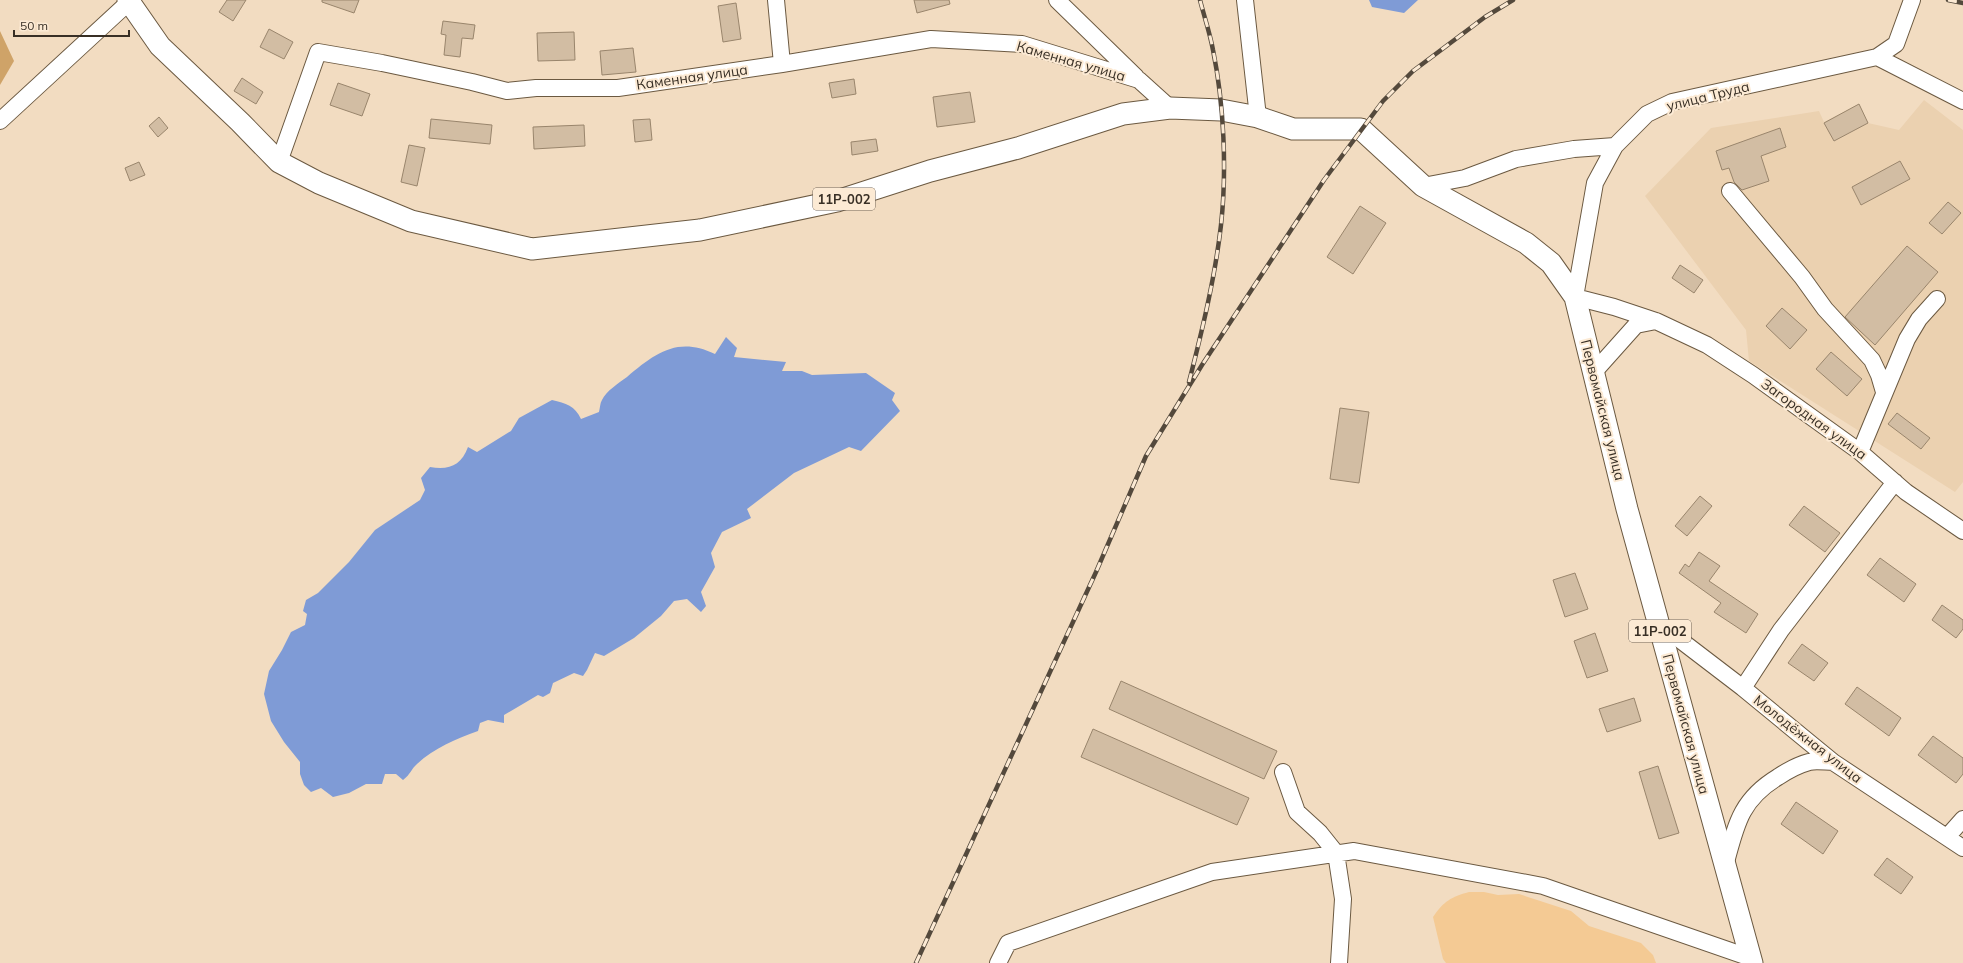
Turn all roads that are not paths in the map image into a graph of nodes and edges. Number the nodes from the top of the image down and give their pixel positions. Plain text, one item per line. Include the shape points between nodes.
1 (776, 0) edge
2 (1057, 0) edge
3 (1245, 0) edge
4 (1912, 0) edge
5 (129, 1) edge
6 (1877, 57) junction
7 (782, 64) junction
8 (1139, 80) junction
9 (1963, 101) edge
10 (1170, 108) junction
11 (1258, 117) junction
12 (0, 121) edge
13 (1615, 146) junction
14 (279, 162) junction
15 (1424, 186) junction
16 (1730, 191) dead end
17 (1575, 298) junction
18 (1937, 299) dead end
19 (1656, 321) junction
20 (1594, 372) junction
21 (1884, 392) junction
22 (1860, 452) junction
23 (1895, 482) junction
24 (1963, 531) edge
25 (1658, 622) junction
26 (1743, 688) junction
27 (1833, 762) junction
28 (1283, 772) dead end
29 (1963, 819) edge
30 (1947, 837) junction
31 (1963, 848) edge
32 (1336, 853) junction
33 (1725, 866) junction
34 (1751, 961) edge
35 (998, 963) edge
36 (1339, 963) edge

1 - 7 street
2 - 8 street
3 - 11 street
4 - 6 street, улица Труда via 1896,44
5 - 12 street
5 - 14 main road, 11Р-002 via 160,46
6 - 9 street
6 - 13 street, улица Труда via 1672,102 1647,114
7 - 8 street, Каменная улица via 931,39 1022,44
7 - 14 street, Каменная улица via 618,88 536,88 507,91 382,63 318,52
8 - 10 street, Каменная улица
10 - 11 main road, 11Р-002 via 1221,110
10 - 14 main road, 11Р-002 via 1123,114 1018,148 930,171 829,203 700,230 532,249 410,221 319,184
11 - 15 main road, 11Р-002 via 1293,129 1361,129
13 - 15 street via 1574,149 1516,159 1465,178
13 - 17 street, улица Труда via 1595,183
15 - 17 main road, 11Р-002 via 1526,243 1551,263
16 - 21 street via 1802,277 1825,309 1872,360
17 - 19 street, Загородная улица via 1614,306
17 - 20 main road, Первомайская улица / 11Р-002
18 - 21 street via 1919,319 1907,339
19 - 20 street via 1636,325
19 - 22 street, Загородная улица via 1707,345 1746,370
20 - 25 main road, Первомайская улица / 11Р-002 via 1627,509
21 - 22 street
22 - 23 street, Загородная улица
23 - 24 street, Загородная улица
23 - 26 street via 1781,630
25 - 26 street, Молодёжная улица
25 - 33 main road, Первомайская улица / 11Р-002
26 - 27 street, Молодёжная улица
27 - 30 street, Молодёжная улица
27 - 33 street via 1810,762 1786,772 1763,786 1747,804 1736,827
28 - 32 street via 1297,812 1320,833
29 - 30 street
30 - 31 street, Молодёжная улица
32 - 34 street via 1354,850 1543,886
32 - 35 street via 1212,872 1008,943
32 - 36 street via 1343,899
33 - 34 main road, Первомайская улица / 11Р-002

